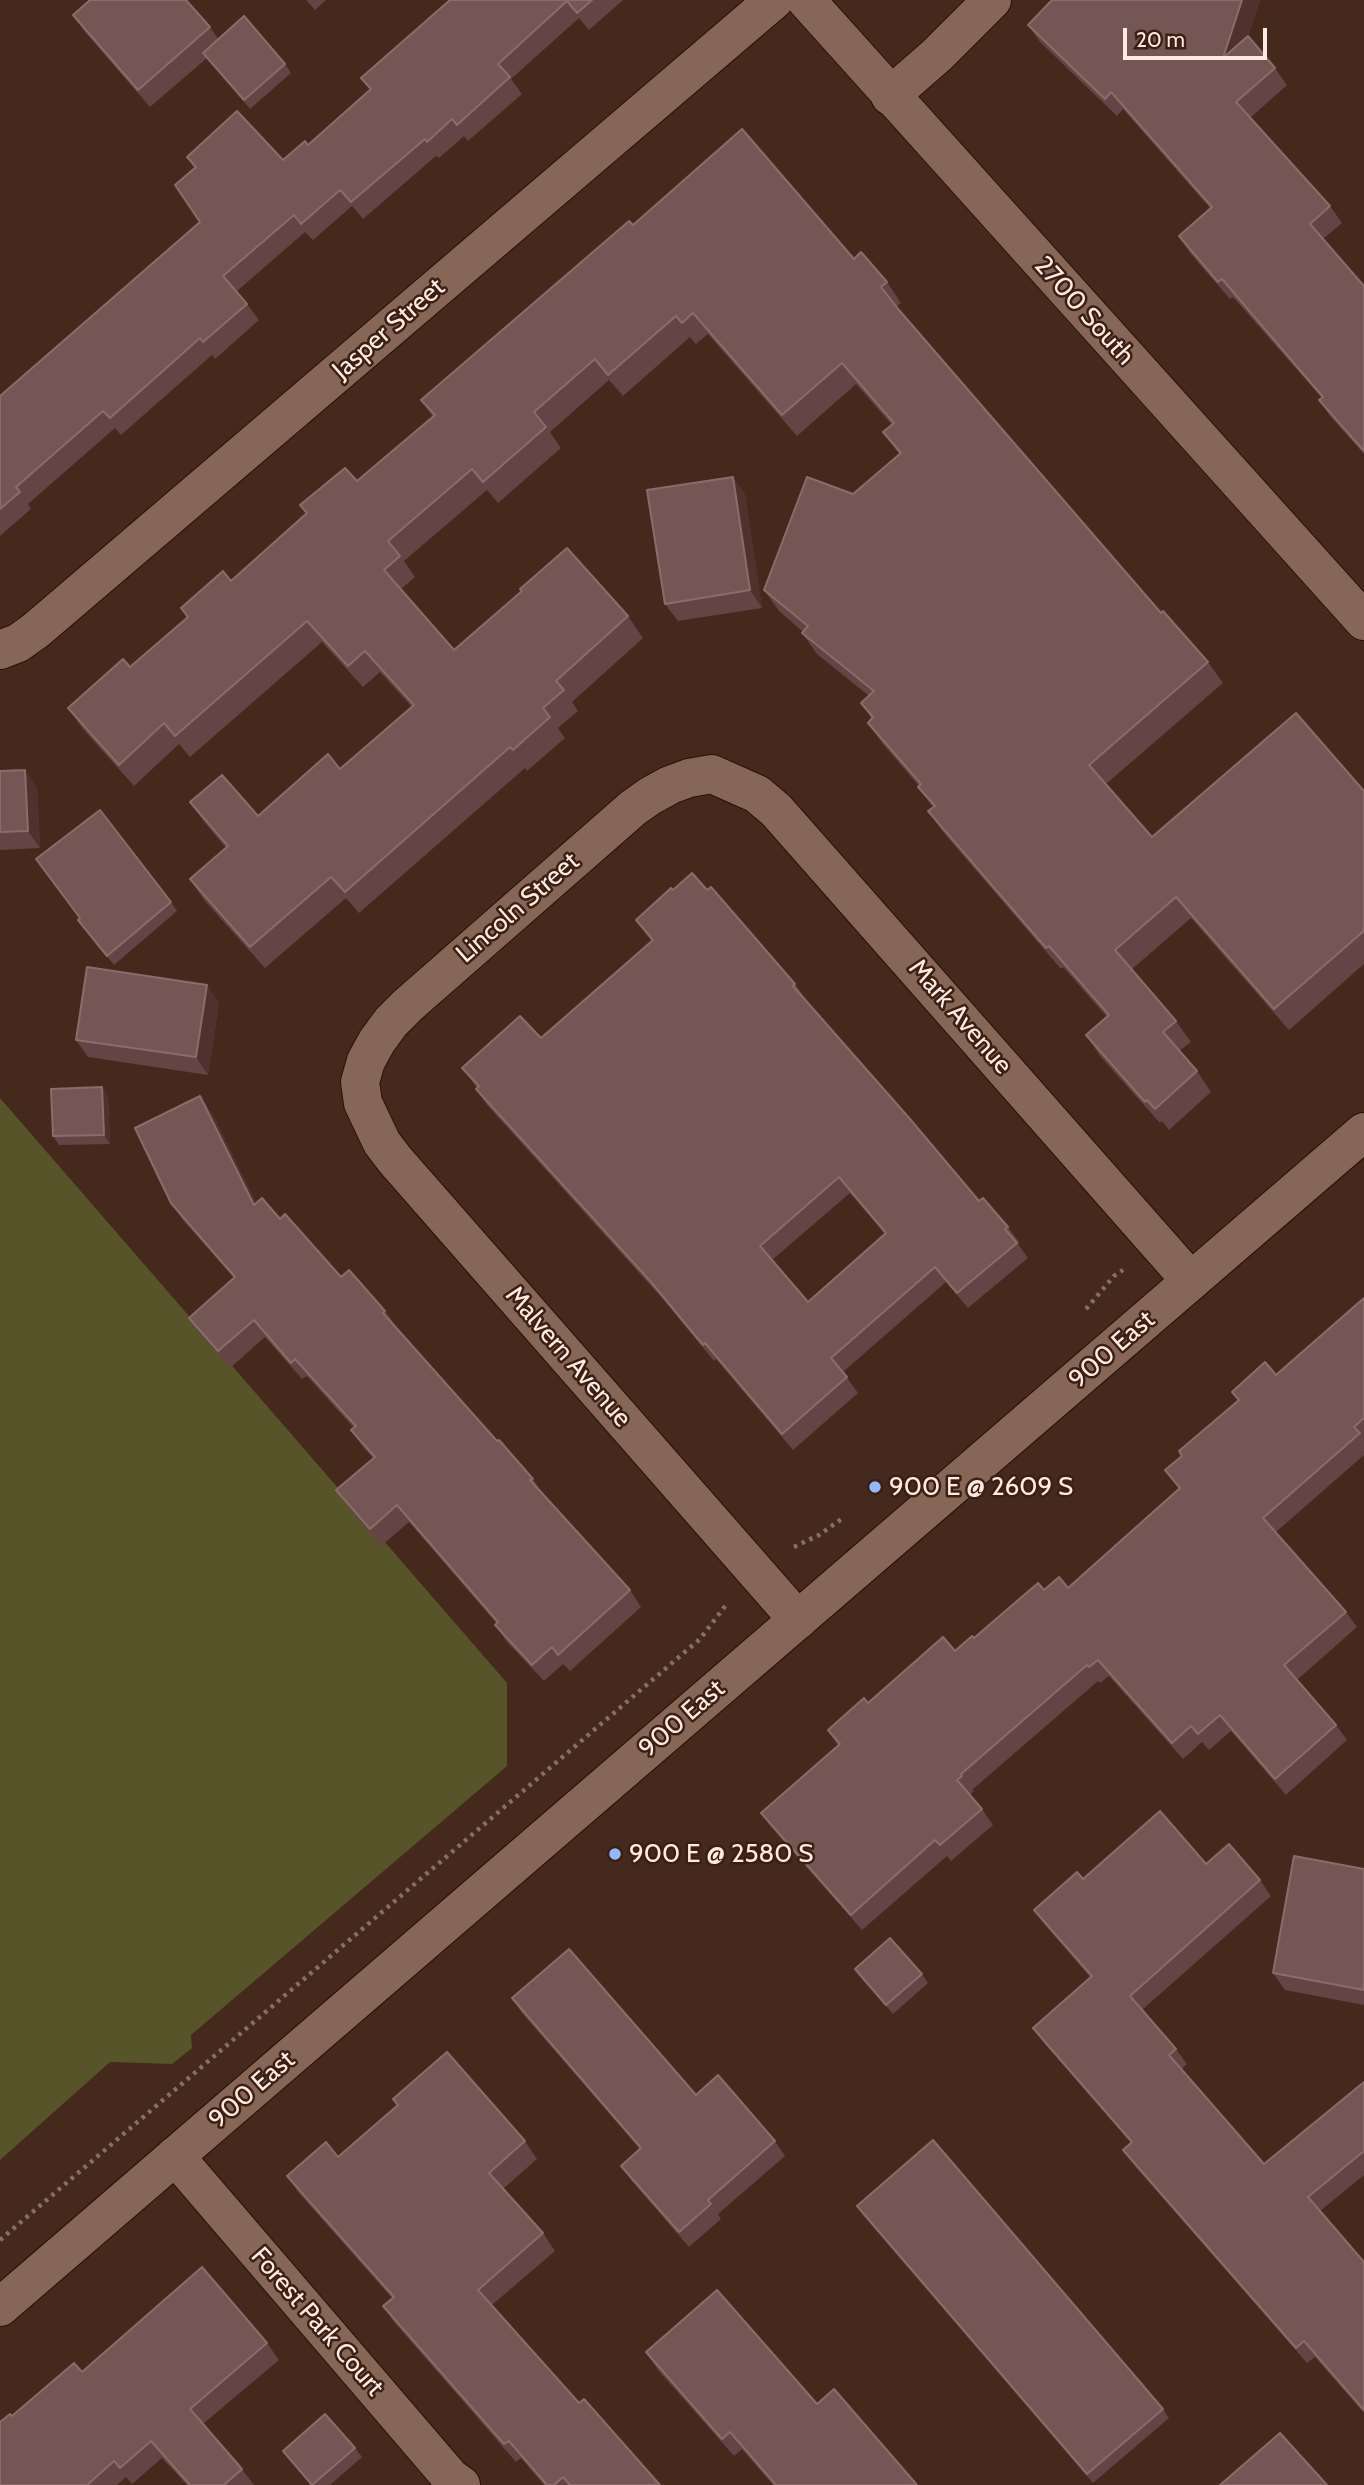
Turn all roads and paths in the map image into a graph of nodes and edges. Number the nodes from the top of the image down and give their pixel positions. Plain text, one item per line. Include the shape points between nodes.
1 (774, 0) edge
2 (806, 0) edge
3 (992, 0) edge
4 (890, 96) junction
5 (1364, 621) edge
6 (0, 650) edge
7 (712, 774) joint
8 (360, 1082) joint
9 (1364, 1132) edge
10 (1126, 1268) dead end
11 (1192, 1281) junction
12 (1079, 1316) dead end
13 (850, 1511) dead end
14 (795, 1546) dead end
15 (731, 1599) dead end
16 (798, 1620) junction
17 (175, 2156) junction
18 (0, 2240) edge
19 (0, 2307) edge
20 (461, 2485) edge

1 - 6 street, Jasper Street via 35,631
2 - 4 street, 2700 South
3 - 4 street
4 - 5 street, 2700 South
7 - 8 street, Lincoln Street via 690,778 650,796 418,996 377,1041
7 - 11 street, Mark Avenue via 757,794 793,827
8 - 16 street, Malvern Avenue via 363,1103 395,1160
9 - 11 street, 900 East
10 - 12 path
11 - 16 street, 900 East
13 - 14 path via 819,1535
15 - 18 path via 700,1639
16 - 17 street, 900 East
17 - 19 street, 900 East
17 - 20 street, Forest Park Court

